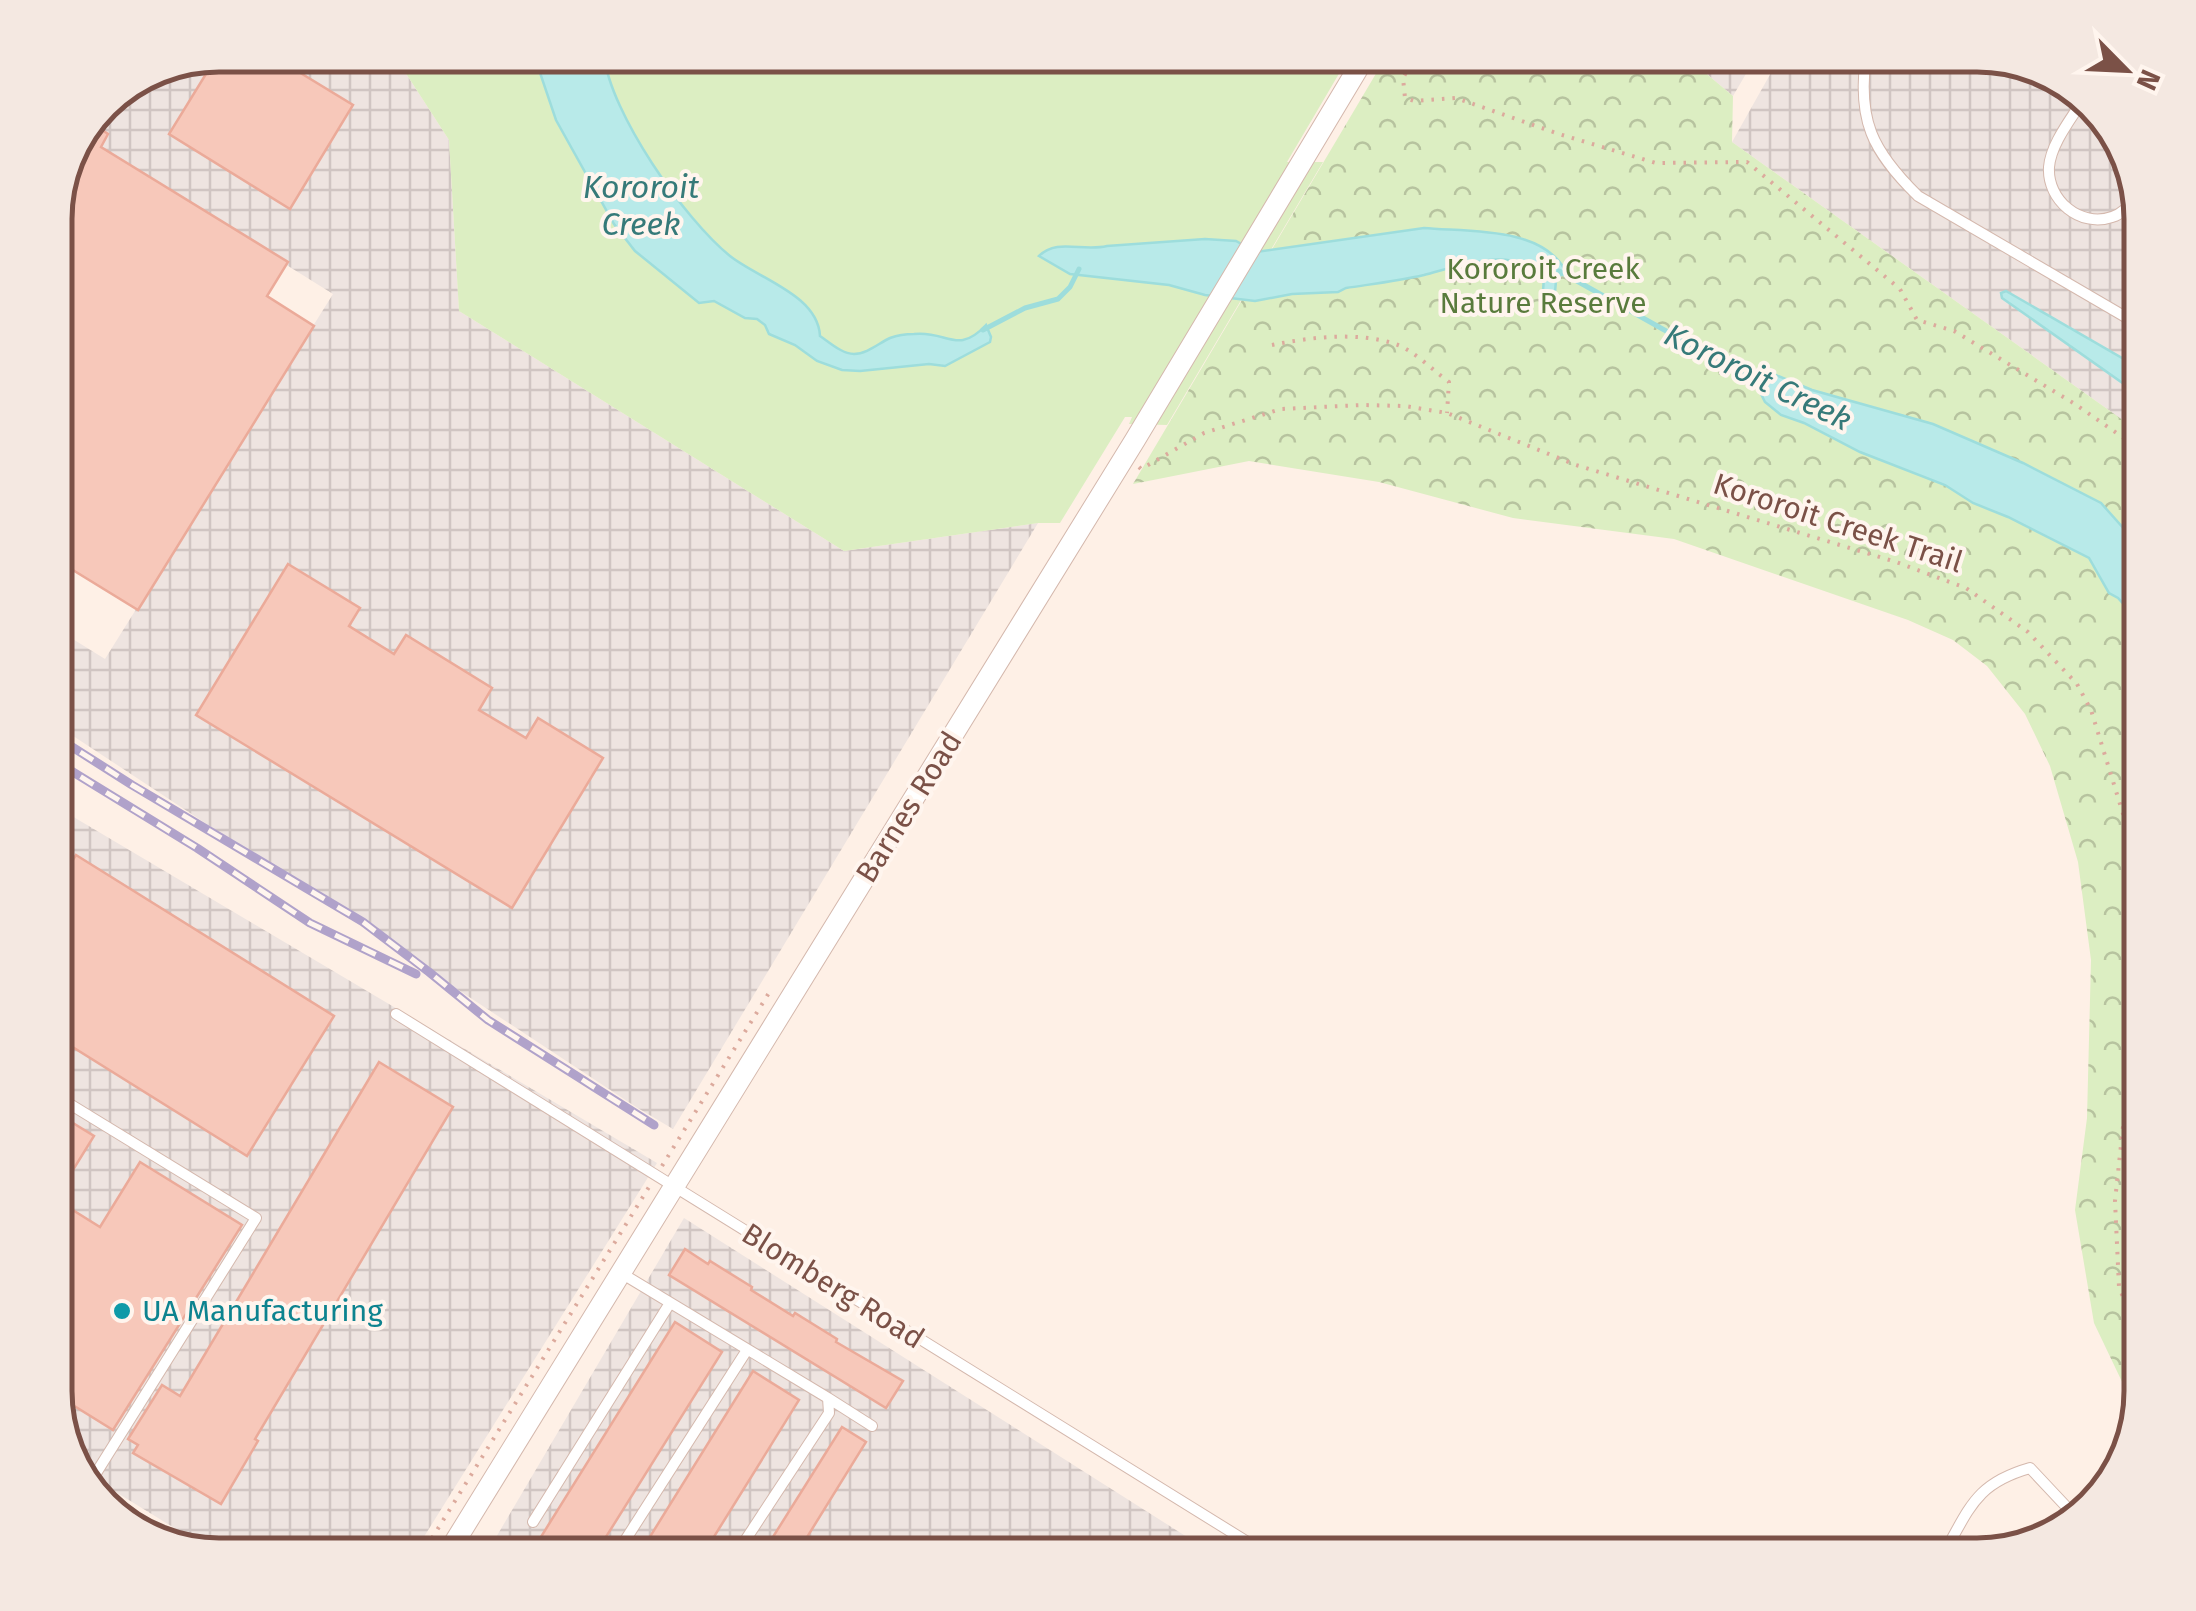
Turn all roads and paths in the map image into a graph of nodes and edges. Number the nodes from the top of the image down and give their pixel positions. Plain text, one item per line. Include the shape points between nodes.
1 (1356, 72) edge
2 (1406, 72) edge
3 (1864, 72) edge
4 (2076, 113) edge
5 (2123, 210) edge
6 (2124, 316) edge
7 (1272, 345) dead end
8 (1447, 414) junction
9 (2124, 438) edge
10 (1136, 465) dead end
11 (2124, 818) edge
12 (396, 1014) dead end
13 (73, 1106) edge
14 (2124, 1115) edge
15 (674, 1187) junction
16 (621, 1274) junction
17 (2124, 1299) edge
18 (670, 1303) junction
19 (747, 1350) junction
20 (828, 1398) junction
21 (872, 1426) dead end
22 (97, 1472) edge
23 (2067, 1507) edge
24 (533, 1522) dead end
25 (457, 1538) edge
26 (627, 1538) edge
27 (747, 1538) edge
28 (1241, 1538) edge
29 (1953, 1538) edge

1 - 15 street, Barnes Road
2 - 9 path via 1404,98 1414,101 1456,98 1656,163 1747,162 1900,289 1917,320 1954,331
3 - 6 lane via 1868,124 1882,156 1918,196
4 - 5 lane via 2051,158 2058,201 2097,219
7 - 8 path via 1356,337 1401,346 1449,382
8 - 10 path, Kororoit Creek Trail via 1404,406 1280,409 1204,433 1141,469
8 - 11 path, Kororoit Creek Trail via 1576,465 1966,588 2028,632 2077,684 2092,710
12 - 15 lane, Blomberg Road
13 - 22 lane via 256,1218
14 - 17 path, Kororoit Creek Trail via 2114,1201
15 - 16 street, Barnes Road
15 - 28 lane, Blomberg Road
16 - 18 lane
16 - 25 street, Barnes Road
18 - 19 lane
18 - 24 lane
19 - 20 lane
19 - 26 lane
20 - 21 lane
20 - 27 lane via 829,1413
23 - 29 lane via 2030,1468 1981,1491

